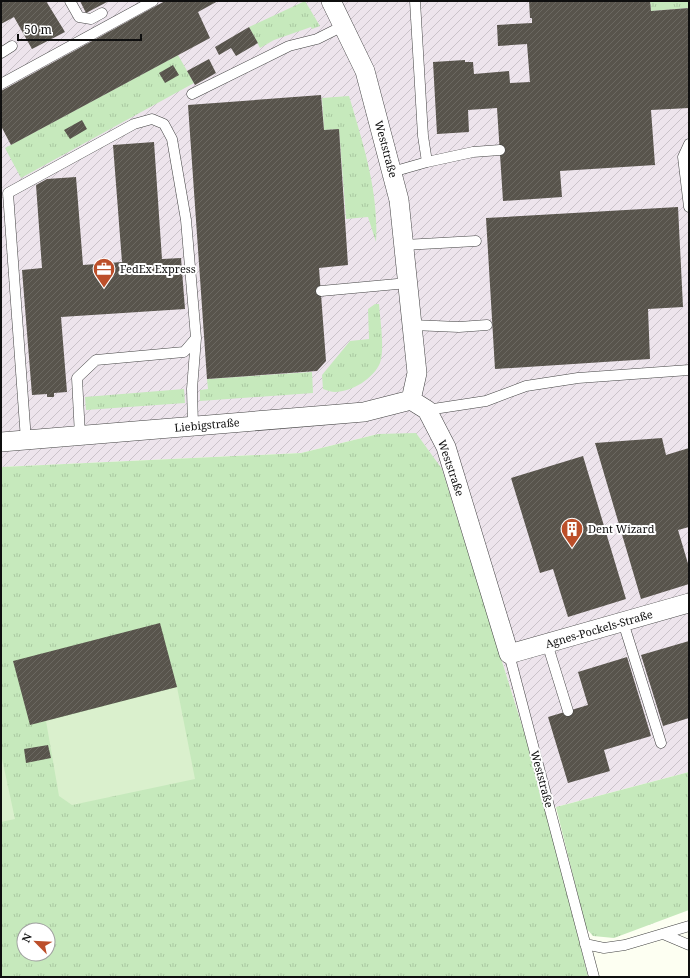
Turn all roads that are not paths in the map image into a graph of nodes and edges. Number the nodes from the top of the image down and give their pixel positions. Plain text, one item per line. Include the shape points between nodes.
1 (70, 1) edge
2 (153, 1) edge
3 (331, 1) edge
4 (415, 1) edge
5 (102, 14) dead end
6 (343, 26) junction
7 (12, 46) dead end
8 (1, 53) edge
9 (1, 84) edge
10 (192, 94) dead end
11 (689, 144) edge
12 (500, 150) dead end
13 (427, 162) junction
14 (392, 172) junction
15 (689, 207) edge
16 (476, 241) dead end
17 (404, 245) junction
18 (408, 282) junction
19 (321, 291) dead end
20 (412, 325) junction
21 (487, 325) dead end
22 (196, 338) junction
23 (689, 370) edge
24 (411, 400) junction
25 (427, 410) junction
26 (193, 426) junction
27 (80, 436) junction
28 (26, 440) junction
29 (1, 442) edge
30 (689, 603) edge
31 (623, 622) junction
32 (547, 643) junction
33 (509, 654) junction
34 (568, 711) dead end
35 (661, 743) dead end
36 (689, 926) edge
37 (664, 934) junction
38 (585, 944) junction
39 (689, 945) edge
40 (594, 977) edge

1 - 5 lane via 79,17 91,19
2 - 9 lane
3 - 6 street, Weststraße
4 - 13 lane via 423,136
6 - 10 lane via 317,39 289,46
6 - 14 street, Weststraße via 366,71
7 - 8 lane
11 - 15 lane via 683,157
12 - 13 lane via 473,152
13 - 14 lane
14 - 17 street, Weststraße via 399,200
16 - 17 lane
17 - 18 street, Weststraße
18 - 19 lane
18 - 20 street, Weststraße
20 - 21 lane
20 - 24 street, Weststraße via 417,373
22 - 26 lane via 192,388
22 - 27 lane via 184,352 96,360 77,378
22 - 28 lane via 186,220 172,139 164,124 152,119 134,124 8,193
23 - 25 lane via 578,378 526,386 486,401
24 - 25 street
24 - 26 street, Liebigstraße via 364,412
25 - 33 street, Weststraße via 446,447
26 - 27 street, Liebigstraße
27 - 28 street, Liebigstraße
28 - 29 street, Liebigstraße
30 - 31 street, Agnes-Pockels-Straße
31 - 32 street, Agnes-Pockels-Straße
31 - 35 lane
32 - 33 street, Agnes-Pockels-Straße
32 - 34 lane
33 - 38 lane, Weststraße
36 - 37 lane
37 - 38 lane via 604,948
37 - 39 lane
38 - 40 lane, Weststraße

